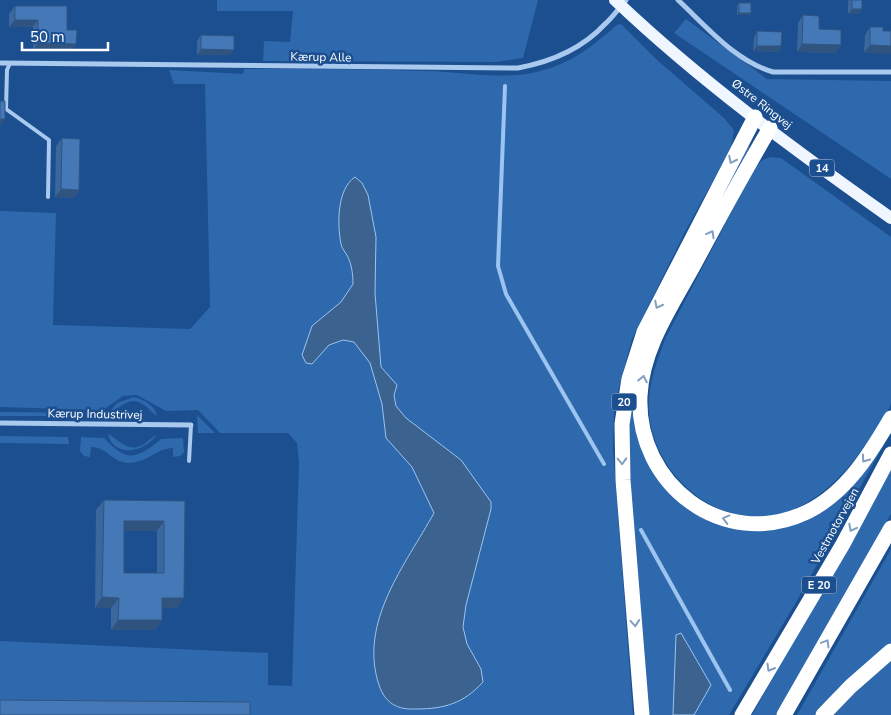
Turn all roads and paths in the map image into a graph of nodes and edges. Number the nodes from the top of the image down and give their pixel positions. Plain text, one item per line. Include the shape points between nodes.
1 (678, 0) edge
2 (620, 2) edge
3 (0, 63) edge
4 (10, 63) junction
5 (891, 72) edge
6 (755, 117) junction
7 (770, 128) junction
8 (48, 197) dead end
9 (891, 218) edge
10 (891, 418) edge
11 (0, 424) edge
12 (190, 425) joint
13 (891, 454) edge
14 (189, 461) dead end
15 (891, 528) edge
16 (891, 651) edge
17 (642, 715) edge
18 (742, 715) edge
19 (784, 715) edge
20 (823, 715) edge

1 - 5 street, Østre Ringvej via 755,67 773,72
2 - 4 street, Kærup Alle via 605,25 574,48 538,64 518,68
2 - 6 main road, Østre Ringvej / 14
3 - 4 street, Kærup Alle
4 - 8 lane via 6,109 49,140
6 - 7 main road, Østre Ringvej / 14
6 -> 17 highway, 20 via 644,332 625,395 623,480
7 - 9 main road, Østre Ringvej / 14
10 -> 7 highway, 20 via 865,459 842,486 808,512 778,522 746,523 711,514 691,504 663,476 646,444 640,395 646,363 663,320
11 - 12 street, Kærup Industrivej
12 - 14 lane
13 -> 18 highway, Vestmotorvejen / E 20 via 843,544
19 -> 15 highway, E 20
16 - 20 highway

